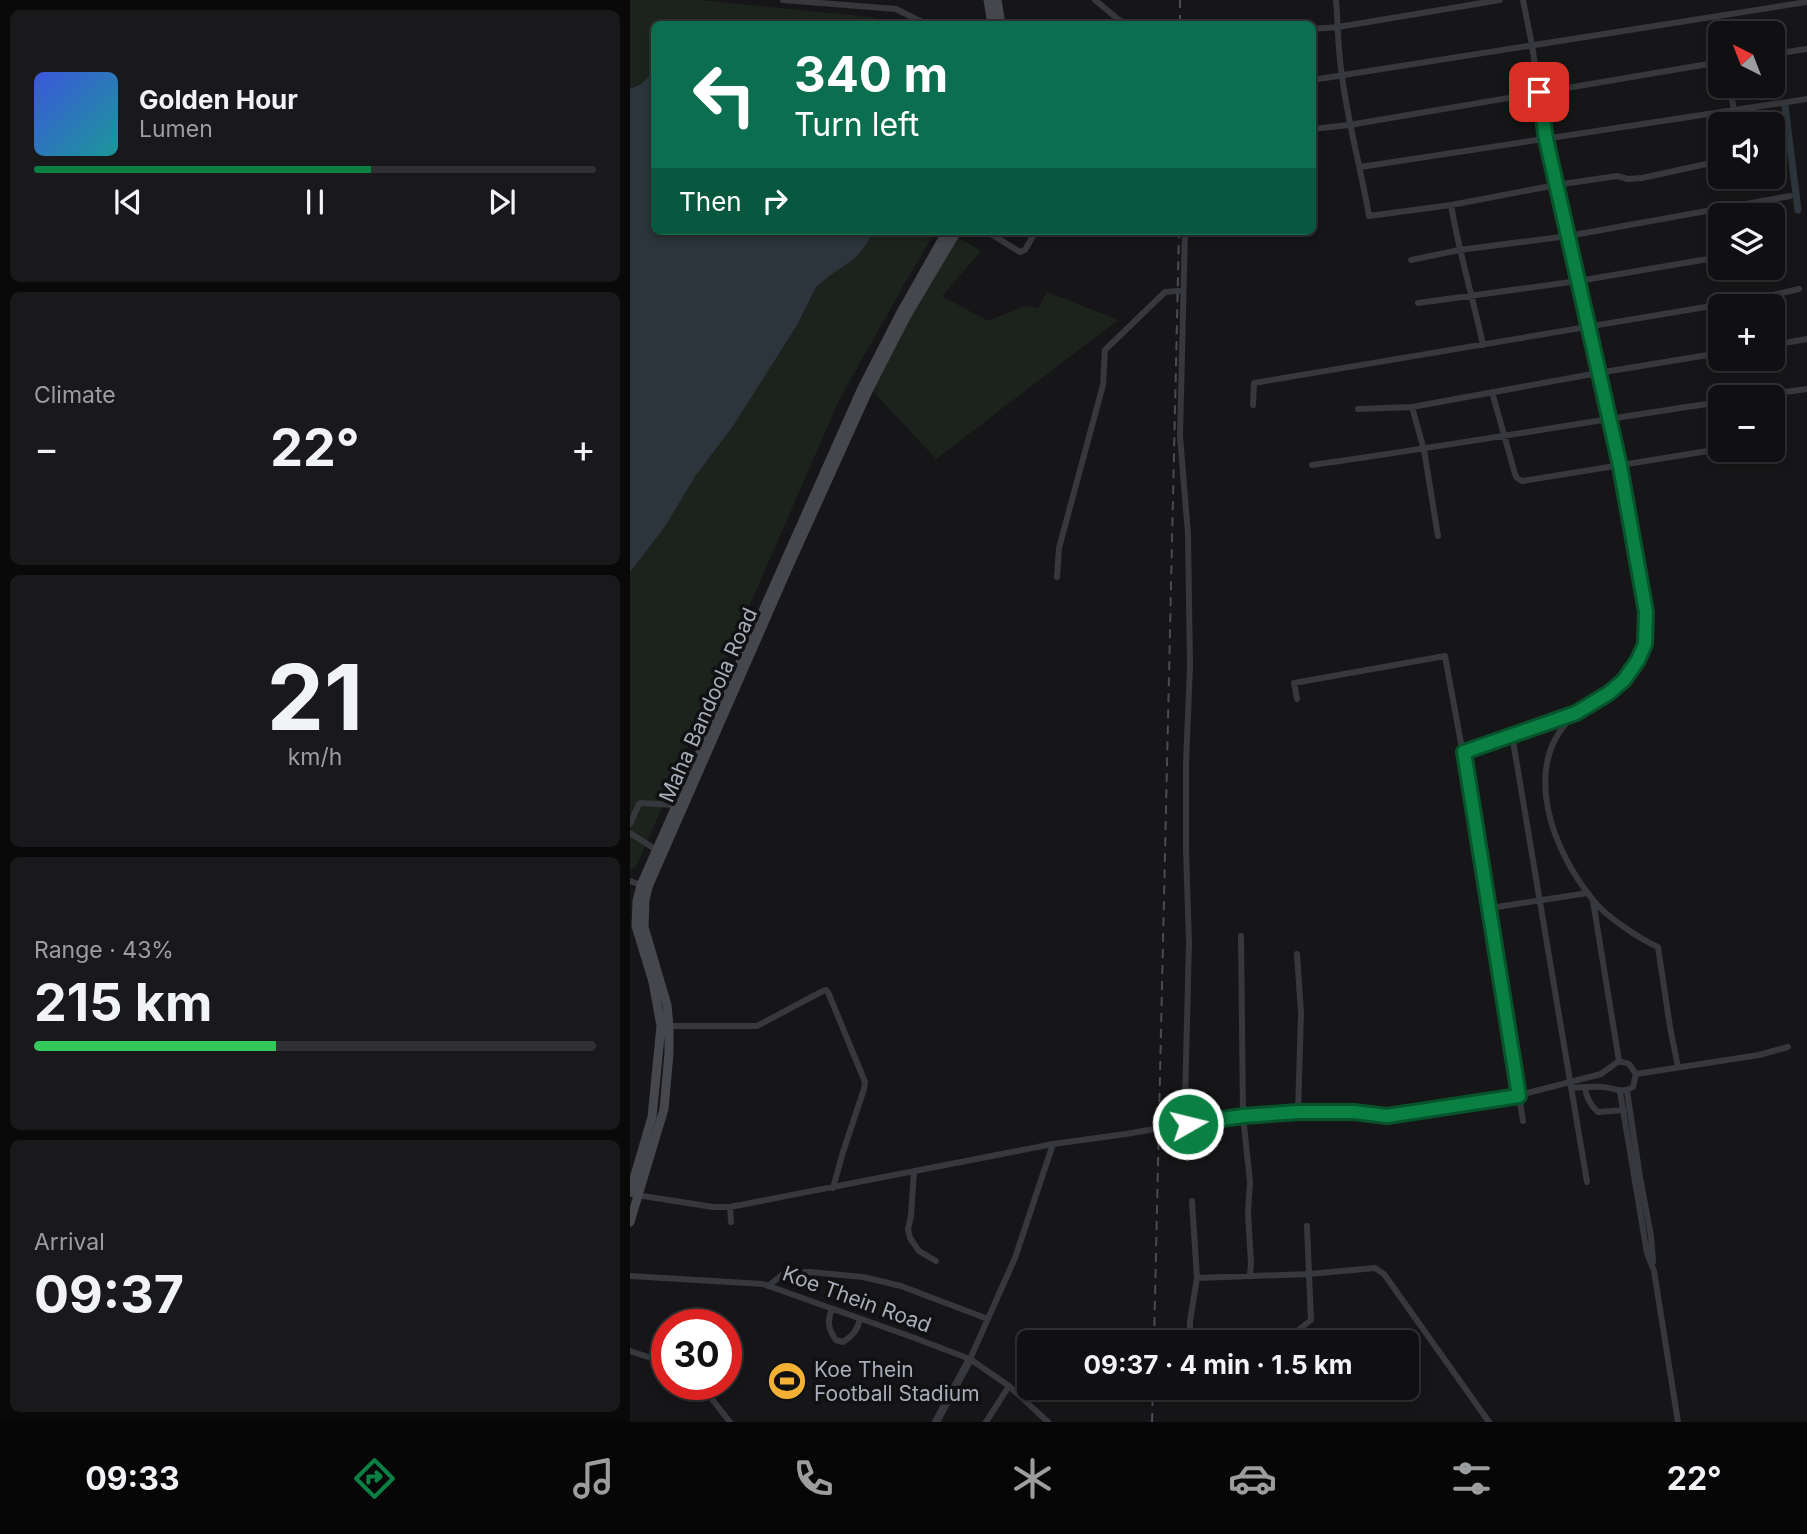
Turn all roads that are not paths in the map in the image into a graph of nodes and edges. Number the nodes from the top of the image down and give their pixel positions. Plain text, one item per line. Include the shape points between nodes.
1 (783, 0) edge
2 (988, 0) edge
3 (997, 0) edge
4 (1095, 0) edge
5 (1336, 0) edge
6 (1500, 0) edge
7 (1523, 0) edge
8 (1807, 2) edge
9 (1715, 17) junction
10 (920, 21) edge
11 (992, 21) edge
12 (1000, 21) edge
13 (1121, 21) edge
14 (1716, 21) edge
15 (1338, 27) junction
16 (1316, 29) edge
17 (1532, 45) junction
18 (1807, 49) edge
19 (1785, 52) edge
20 (1708, 64) edge
21 (1341, 75) junction
22 (1316, 79) edge
23 (1539, 92) junction
24 (1732, 98) edge
25 (1807, 99) edge
26 (1733, 110) junction
27 (1349, 125) junction
28 (1316, 129) edge
29 (1546, 139) junction
30 (1708, 164) edge
31 (1360, 167) junction
32 (1556, 185) junction
33 (1790, 197) dead end
34 (1451, 205) junction
35 (945, 235) edge
36 (955, 235) edge
37 (992, 235) edge
38 (1034, 235) edge
39 (1185, 235) edge
40 (1568, 236) junction
41 (1459, 250) junction
42 (1708, 259) edge
43 (1411, 260) dead end
44 (1578, 281) junction
45 (1799, 289) dead end
46 (1178, 291) dead end
47 (1472, 295) junction
48 (1418, 303) dead end
49 (1588, 326) junction
50 (1807, 339) edge
51 (1785, 343) edge
52 (1483, 345) junction
53 (1708, 355) edge
54 (1598, 373) junction
55 (1807, 389) edge
56 (1492, 392) junction
57 (1785, 392) edge
58 (1708, 404) edge
59 (1253, 405) dead end
60 (1412, 407) junction
61 (1358, 409) dead end
62 (1609, 418) junction
63 (1503, 435) junction
64 (1423, 450) junction
65 (1708, 451) edge
66 (1312, 465) dead end
67 (1620, 466) junction
68 (1438, 536) dead end
69 (1057, 577) dead end
70 (1297, 699) dead end
71 (1576, 713) junction
72 (1512, 735) junction
73 (1464, 752) junction
74 (675, 805) junction
75 (630, 824) edge
76 (630, 833) edge
77 (655, 849) junction
78 (630, 881) edge
79 (644, 886) junction
80 (1588, 893) junction
81 (1540, 900) junction
82 (637, 901) edge
83 (1593, 901) junction
84 (1490, 908) junction
85 (1241, 936) dead end
86 (1297, 954) dead end
87 (665, 1026) junction
88 (1788, 1047) dead end
89 (1619, 1061) junction
90 (1678, 1067) junction
91 (1636, 1074) junction
92 (1571, 1085) junction
93 (1585, 1087) junction
94 (1623, 1091) junction
95 (1519, 1096) junction
96 (1624, 1110) junction
97 (1298, 1112) junction
98 (1243, 1116) junction
99 (1523, 1121) dead end
100 (1188, 1124) junction
101 (1053, 1144) junction
102 (914, 1171) junction
103 (1587, 1182) dead end
104 (833, 1188) junction
105 (633, 1194) edge
106 (1192, 1201) dead end
107 (730, 1208) junction
108 (630, 1222) edge
109 (731, 1222) dead end
110 (1307, 1226) dead end
111 (936, 1261) dead end
112 (1654, 1271) junction
113 (1309, 1274) junction
114 (630, 1276) edge
115 (1250, 1276) junction
116 (1196, 1278) junction
117 (768, 1286) junction
118 (832, 1309) junction
119 (860, 1319) junction
120 (988, 1319) junction
121 (1190, 1330) edge
122 (1298, 1330) edge
123 (630, 1351) edge
124 (651, 1358) edge
125 (970, 1359) junction
126 (1009, 1386) junction
127 (713, 1400) edge
128 (730, 1422) edge
129 (936, 1422) edge
130 (986, 1422) edge
131 (1048, 1422) edge
132 (1489, 1422) edge
133 (1678, 1422) edge

1 - 10 street via 896,9
2 - 11 main road
3 - 12 main road
4 - 13 street
5 - 15 street
6 - 15 street
7 - 17 street
8 - 9 street
9 - 14 street
9 - 17 street
15 - 16 street
15 - 21 street
17 - 21 street
17 - 23 street
18 - 19 street
20 - 23 street
21 - 22 street
21 - 27 street
23 - 27 street
23 - 29 street
24 - 26 street
25 - 26 street
26 - 29 street
27 - 28 street
27 - 31 street
29 - 31 street
29 - 32 street
30 - 32 street via 1634,179 1617,176
31 - 34 street via 1369,216
32 - 34 street
32 - 40 street
33 - 40 street
34 - 41 street
35 - 74 main road, Maha Bandoola Road via 867,377
36 - 79 main road, Maha Bandoola Road via 869,389
37 - 38 street via 1020,252
39 - 100 street via 1180,436 1188,534 1190,666 1186,764
40 - 41 street
40 - 44 street
41 - 43 street
41 - 47 street
42 - 44 street
44 - 47 street
44 - 49 street
45 - 49 street
46 - 69 street via 1165,292 1105,351 1103,386 1059,548
47 - 48 street
47 - 52 street
49 - 52 street
49 - 54 street
50 - 51 street
52 - 59 street via 1255,383
53 - 54 street
54 - 56 street
54 - 62 street
55 - 57 street
56 - 60 street
56 - 63 street
58 - 62 street
60 - 61 street
60 - 64 street
62 - 63 street
62 - 67 street
63 - 64 street
63 - 67 street via 1514,474 1522,481
64 - 66 street
64 - 68 street
65 - 67 street
67 - 71 street via 1646,612 1645,644 1624,680
70 - 73 street via 1294,683 1445,656
71 - 72 street
71 - 80 street via 1553,745 1545,776 1546,800 1566,861
72 - 73 street
72 - 81 street
73 - 84 street
74 - 75 street via 641,803
74 - 77 main road, Maha Bandoola Road
76 - 77 street
77 - 79 main road, Maha Bandoola Road
78 - 79 street
79 - 82 main road, Maha Bandoola Road
80 - 81 street
80 - 83 street
81 - 84 street
81 - 92 street
82 - 87 main road, Maha Bandoola Road via 636,926
83 - 89 street
83 - 90 street via 1642,940 1658,947
84 - 95 street
85 - 98 street
86 - 97 street via 1301,1013
87 - 104 street via 757,1026 826,990 865,1082
87 - 105 main road, Maha Bandoola Road via 652,1116
88 - 90 street
89 - 91 street via 1629,1064
89 - 92 street via 1601,1074
90 - 91 street
91 - 94 street via 1633,1087
92 - 93 street
92 - 95 street
92 - 103 street
93 - 94 street
93 - 96 street via 1590,1105 1598,1112
94 - 96 street
94 - 112 street
95 - 97 street via 1387,1116
95 - 99 street
96 - 112 street via 1647,1253
97 - 98 street
98 - 100 street
98 - 115 street via 1250,1182
100 - 101 street
101 - 102 street
101 - 120 street via 1015,1258
102 - 104 street
102 - 111 street via 908,1228 919,1251
104 - 107 street
105 - 107 street
105 - 108 main road, Maha Bandoola Road
106 - 116 street
107 - 109 street
110 - 113 street
112 - 133 street
113 - 115 street
113 - 122 street via 1311,1320
113 - 132 street via 1375,1268 1384,1274
114 - 117 street, Koe Thein Road
115 - 116 street
116 - 121 street
117 - 118 street, Koe Thein Road
117 - 120 street via 793,1272 863,1277 901,1286
118 - 119 street, Koe Thein Road
118 - 119 street via 828,1324 836,1340 848,1339
119 - 125 street, Koe Thein Road
120 - 125 street
123 - 124 street
125 - 126 street, Koe Thein Road
125 - 129 street
126 - 130 street
126 - 131 street, Koe Thein Road
127 - 128 street

